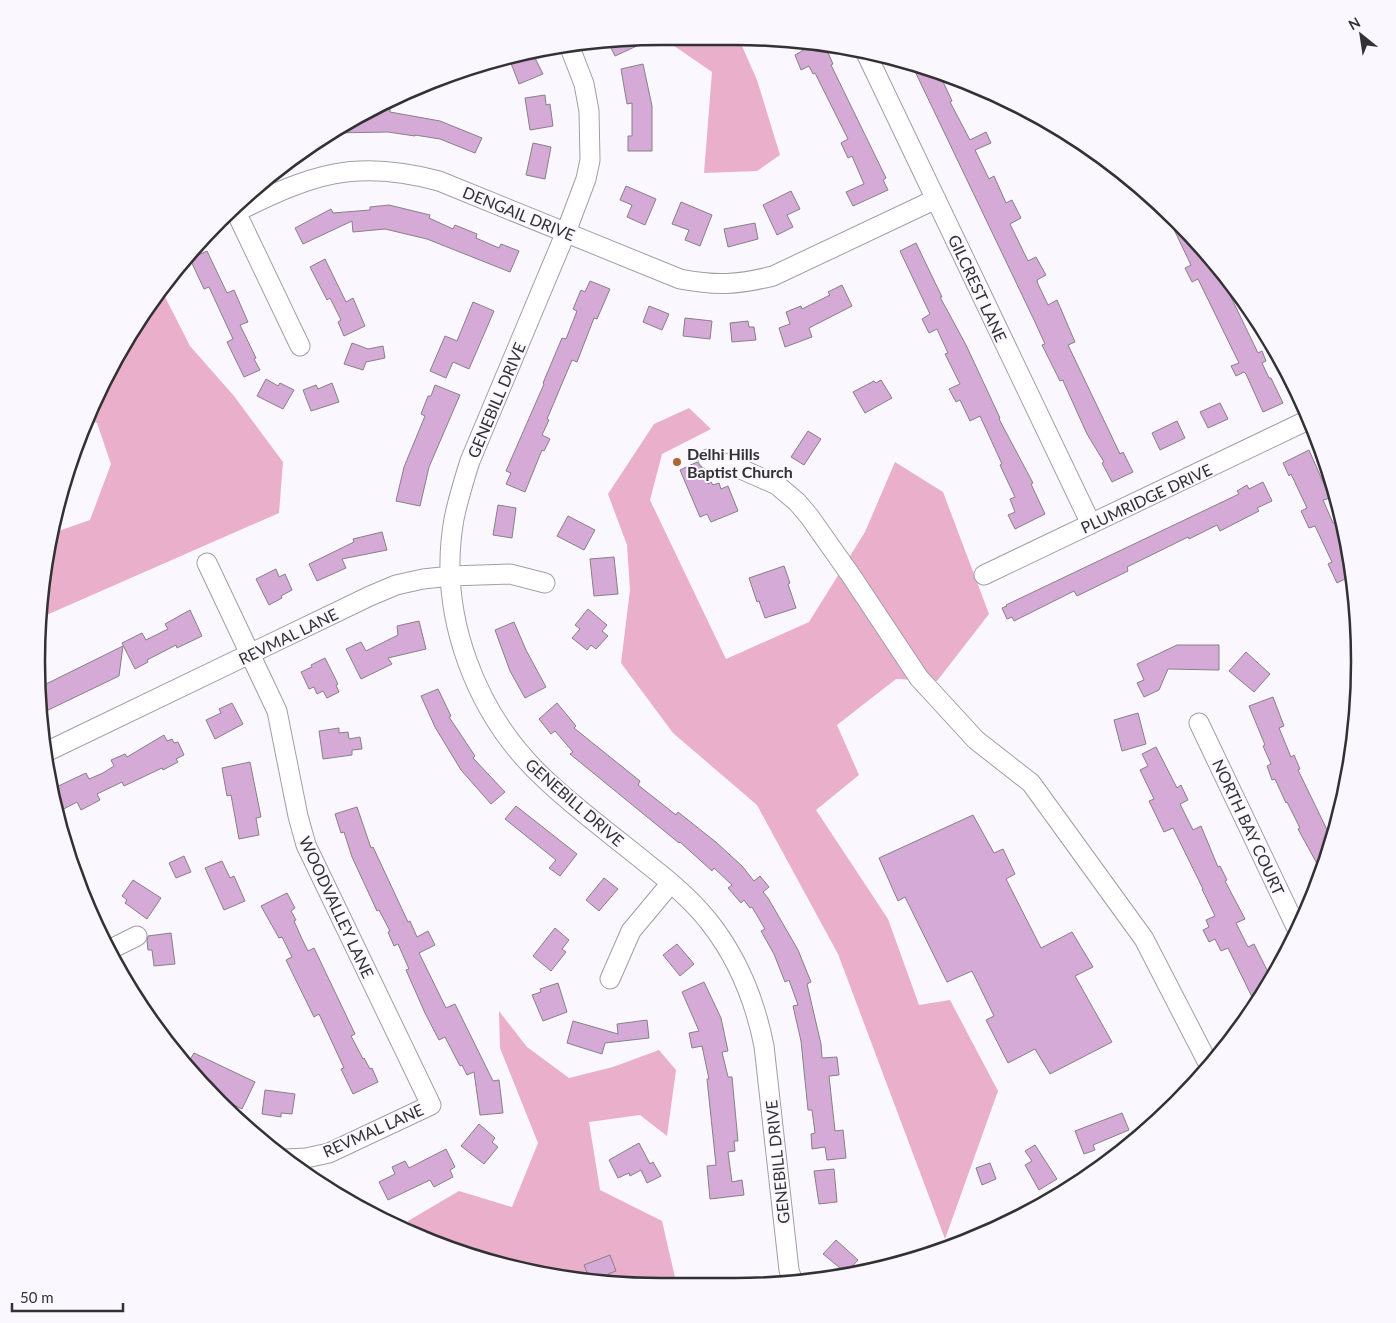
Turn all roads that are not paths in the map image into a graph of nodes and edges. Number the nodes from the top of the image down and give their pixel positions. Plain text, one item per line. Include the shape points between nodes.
1 (572, 52) edge
2 (870, 60) edge
3 (936, 199) junction
4 (245, 208) edge
5 (237, 215) edge
6 (566, 232) junction
7 (300, 346) dead end
8 (1302, 423) edge
9 (708, 459) dead end
10 (1091, 524) junction
11 (207, 563) dead end
12 (984, 575) dead end
13 (451, 576) junction
14 (545, 583) dead end
15 (251, 653) junction
16 (1199, 723) dead end
17 (51, 749) edge
18 (670, 882) junction
19 (1293, 921) edge
20 (138, 936) dead end
21 (116, 947) edge
22 (610, 979) dead end
23 (1206, 1059) edge
24 (431, 1105) joint
25 (297, 1159) edge
26 (791, 1275) edge

1 - 6 street, GENEBILL DRIVE via 586,93 590,150 586,179
2 - 3 street, GILCREST LANE
3 - 6 street, DENGAIL DRIVE via 773,276 726,285 680,279
3 - 10 street, GILCREST LANE
4 - 6 street, DENGAIL DRIVE via 301,182 328,174 384,170 439,181
5 - 7 street, DENGAIL DRIVE
6 - 13 street, GENEBILL DRIVE via 470,461 454,521
8 - 10 street, PLUMRIDGE DRIVE
9 - 23 street via 734,466 777,485 797,502 852,577 918,678 976,740 1031,783 1144,939
10 - 12 street, PLUMRIDGE DRIVE
11 - 15 street, WOODVALLEY LANE
13 - 14 street, REVMAL LANE via 510,574
13 - 15 street, REVMAL LANE via 396,585
13 - 18 street, GENEBILL DRIVE via 455,617 463,650 472,676 506,736 548,782
15 - 17 street, REVMAL LANE
15 - 24 street, WOODVALLEY LANE via 277,711 306,845
16 - 19 street, NORTH BAY COURT
18 - 22 street via 631,931
18 - 26 street, GENEBILL DRIVE via 710,922 725,944 739,968 759,1019
20 - 21 street
24 - 25 street, REVMAL LANE via 329,1153

